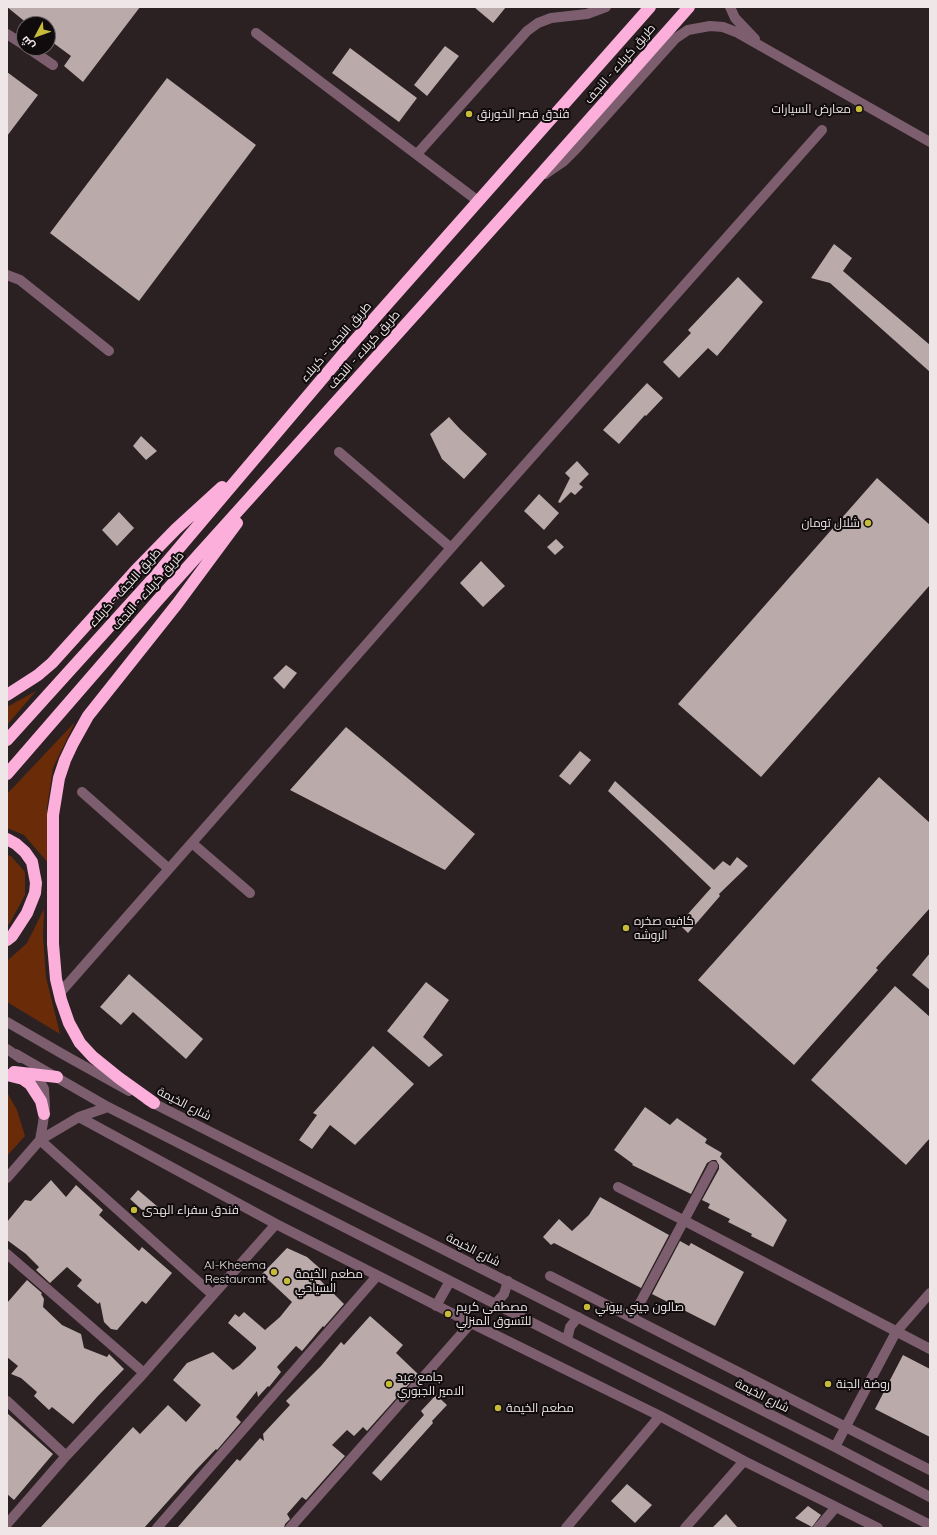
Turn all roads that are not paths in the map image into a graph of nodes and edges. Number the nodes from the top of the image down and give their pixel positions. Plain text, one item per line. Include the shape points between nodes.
1 (606, 7) edge
2 (650, 7) edge
3 (689, 7) edge
4 (730, 7) edge
5 (256, 33) dead end
6 (7, 34) edge
7 (16, 40) edge
8 (767, 49) junction
9 (40, 56) edge
10 (53, 65) dead end
11 (822, 130) dead end
12 (930, 142) edge
13 (416, 154) junction
14 (533, 183) junction
15 (478, 201) junction
16 (7, 275) edge
17 (109, 351) dead end
18 (265, 446) junction
19 (339, 452) dead end
20 (282, 463) junction
21 (451, 548) junction
22 (7, 695) edge
23 (7, 740) edge
24 (7, 774) edge
25 (82, 792) dead end
26 (7, 840) edge
27 (192, 843) junction
28 (169, 869) junction
29 (250, 893) dead end
30 (7, 940) edge
31 (60, 994) junction
32 (7, 1022) edge
33 (11, 1051) edge
34 (7, 1074) edge
35 (36, 1074) junction
36 (57, 1077) junction
37 (154, 1103) junction
38 (108, 1107) junction
39 (44, 1114) junction
40 (79, 1117) junction
41 (40, 1140) junction
42 (713, 1166) dead end
43 (7, 1178) edge
44 (618, 1188) dead end
45 (685, 1220) junction
46 (276, 1224) junction
47 (7, 1254) edge
48 (377, 1276) junction
49 (550, 1276) dead end
50 (450, 1281) junction
51 (508, 1281) junction
52 (930, 1293) edge
53 (213, 1295) junction
54 (495, 1304) junction
55 (436, 1306) junction
56 (578, 1317) junction
57 (632, 1318) junction
58 (471, 1323) junction
59 (896, 1332) junction
60 (567, 1340) junction
61 (930, 1349) edge
62 (144, 1373) junction
63 (7, 1401) edge
64 (660, 1416) junction
65 (845, 1426) junction
66 (835, 1447) junction
67 (66, 1456) junction
68 (744, 1461) junction
69 (930, 1470) edge
70 (930, 1497) edge
71 (836, 1507) junction
72 (7, 1524) edge
73 (930, 1525) edge
74 (157, 1528) edge
75 (290, 1528) edge
76 (566, 1528) edge
77 (686, 1528) edge
78 (818, 1528) edge
79 (878, 1528) edge

1 - 13 street via 587,14 551,18 527,31
2 - 15 highway, طريق النجف - کربلاء
3 - 14 highway, طريق کربلاء - النجف
4 - 8 street via 735,18
5 - 13 street
6 - 7 street
8 - 12 street
8 - 14 street via 723,27 710,26 688,30 676,38 564,161
9 - 10 street
11 - 21 street
13 - 15 street
14 - 20 highway, طريق کربلاء - النجف
15 - 18 highway, طريق النجف - کربلاء
16 - 17 street via 20,280
18 - 22 highway via 176,529 52,663 38,676
18 - 23 highway, طريق النجف - کربلاء via 156,574
19 - 21 street
20 - 24 highway, طريق کربلاء - النجف via 157,601
20 - 31 highway via 197,579 88,716 65,760 53,814 53,944
21 - 27 street
25 - 28 street
26 - 30 highway via 16,844 32,862 36,883 27,913
27 - 28 street
27 - 29 street
28 - 31 street
31 - 37 highway via 69,1023 80,1043 93,1057
32 - 37 street, شارع الخيمة
33 - 35 street
33 - 36 street
34 - 35 highway
34 - 39 highway via 30,1084 41,1101
35 - 36 highway
35 - 39 street via 44,1089
36 - 38 street
37 - 51 street, شارع الخيمة
38 - 40 street
38 - 50 street
39 - 41 street
40 - 41 street
40 - 46 street
41 - 43 street
41 - 53 street
42 - 45 street
44 - 45 street
45 - 57 street
45 - 59 street
46 - 48 street
46 - 53 street
47 - 62 street
48 - 55 street
48 - 74 street
49 - 57 street
50 - 54 street
50 - 55 street
51 - 54 street via 504,1294
51 - 56 street, شارع الخيمة
52 - 59 street
53 - 62 street
54 - 60 street
55 - 58 street
56 - 60 street via 570,1327
56 - 66 street, شارع الخيمة
57 - 65 street
58 - 64 street
58 - 75 street
59 - 61 street
59 - 65 street
60 - 73 street
62 - 67 street
63 - 67 street
64 - 68 street
64 - 76 street
65 - 66 street
65 - 69 street
66 - 70 street, شارع الخيمة
67 - 72 street
68 - 71 street
68 - 77 street
71 - 78 street
71 - 79 street

